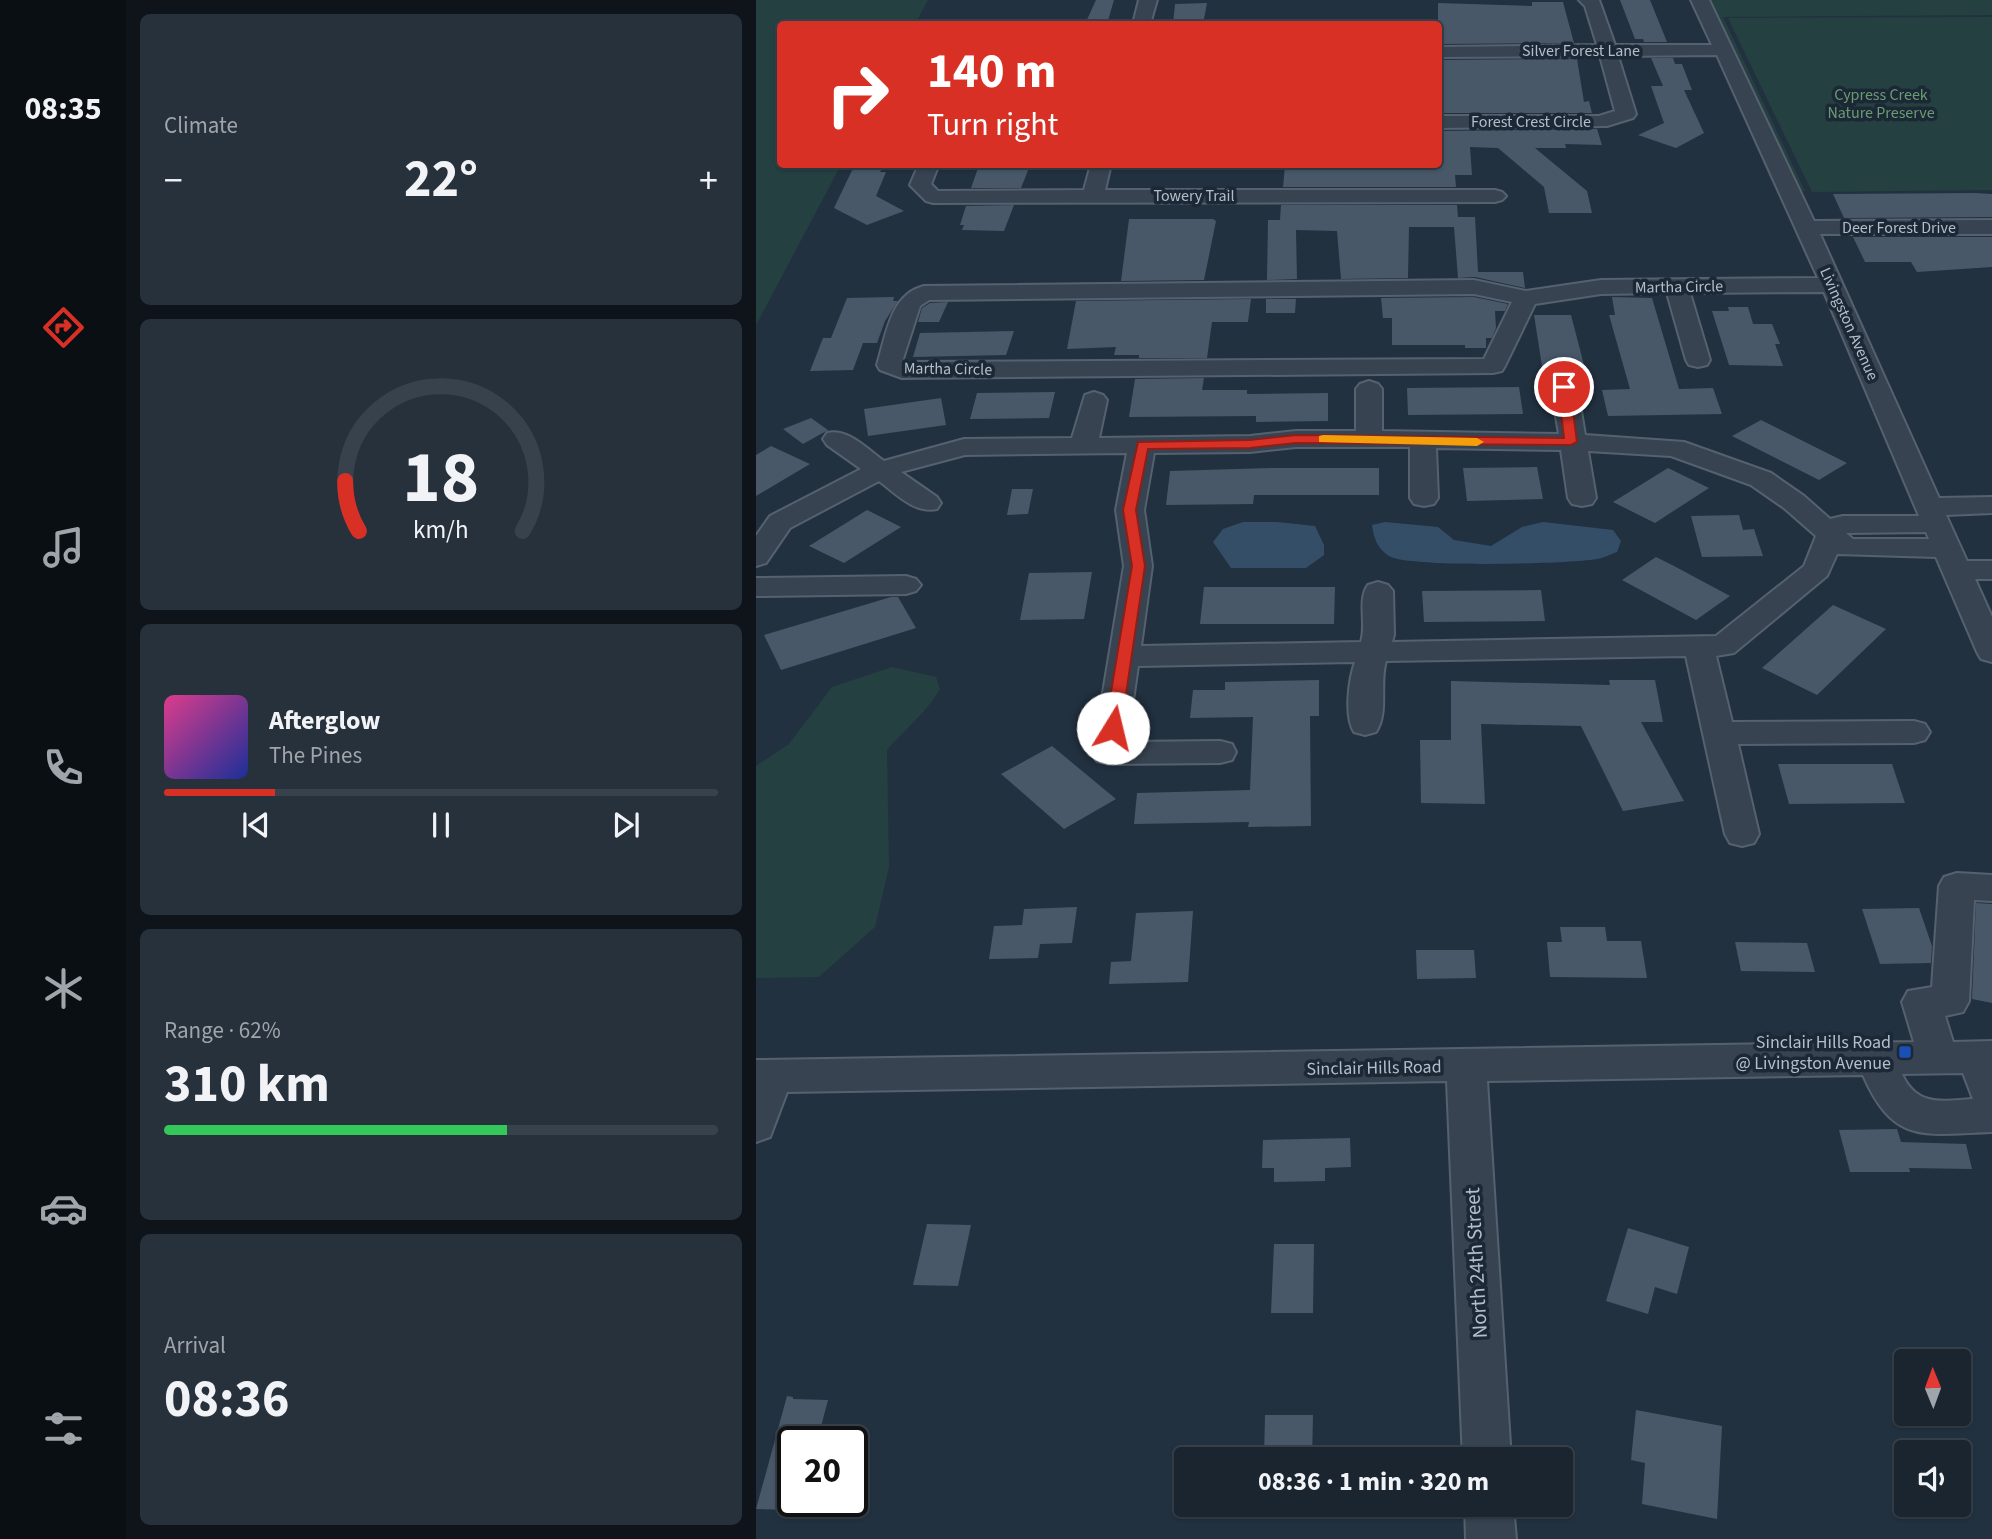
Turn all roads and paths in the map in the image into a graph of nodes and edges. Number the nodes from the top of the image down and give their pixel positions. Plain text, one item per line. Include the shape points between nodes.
1 (1148, 0) edge
2 (1588, 0) edge
3 (1700, 0) edge
4 (1143, 21) edge
5 (1724, 50) junction
6 (1606, 51) junction
7 (1442, 52) edge
8 (1442, 122) edge
9 (927, 168) edge
10 (1100, 168) edge
11 (1093, 196) junction
12 (1495, 196) dead end
13 (1992, 227) edge
14 (1806, 228) junction
15 (1833, 285) junction
16 (1676, 286) junction
17 (1526, 298) junction
18 (1699, 360) dead end
19 (1564, 387) dead end
20 (1369, 390) dead end
21 (1094, 400) dead end
22 (836, 439) dead end
23 (1368, 439) junction
24 (1423, 441) junction
25 (1571, 442) junction
26 (1084, 445) junction
27 (1142, 445) junction
28 (880, 470) junction
29 (1424, 498) dead end
30 (1582, 498) dead end
31 (927, 503) dead end
32 (1992, 505) edge
33 (1830, 536) junction
34 (1942, 538) junction
35 (756, 557) edge
36 (1992, 570) edge
37 (906, 585) dead end
38 (756, 587) edge
39 (1378, 591) dead end
40 (1699, 646) junction
41 (1374, 652) junction
42 (1992, 652) edge
43 (1124, 656) junction
44 (1365, 724) dead end
45 (1914, 732) dead end
46 (1719, 733) junction
47 (1220, 752) dead end
48 (1742, 834) dead end
49 (1992, 888) edge
50 (1969, 1058) edge
51 (1876, 1060) junction
52 (1466, 1067) junction
53 (764, 1076) edge
54 (1992, 1097) edge
55 (1992, 1115) edge
56 (756, 1125) edge
57 (1486, 1447) edge
58 (1490, 1517) edge
59 (1491, 1539) edge

1 - 4 street
2 - 6 street, Forest Crest Circle via 1593,3
3 - 5 street, Livingston Avenue
5 - 6 street, Silver Forest Lane
5 - 14 street, Livingston Avenue
6 - 7 street, Silver Forest Lane
6 - 8 street, Forest Crest Circle via 1626,114 1600,122
9 - 11 street, Towery Trail via 920,185 933,197
10 - 11 street
11 - 12 street, Towery Trail
13 - 14 street, Deer Forest Drive
14 - 15 street, Livingston Avenue
15 - 16 street, Martha Circle
15 - 34 street, Livingston Avenue
16 - 17 street, Martha Circle via 1601,287
16 - 18 street
17 - 17 street, Martha Circle via 1474,287 924,293 909,303 888,365 902,371 1493,366
19 - 25 street
20 - 23 street
21 - 26 street
22 - 28 street
23 - 24 street
23 - 27 street
24 - 25 street
24 - 29 street
25 - 30 street
25 - 33 street via 1675,448 1760,480 1794,502
26 - 27 street
26 - 28 street via 964,447
27 - 43 lane via 1130,510 1139,566
28 - 31 street
28 - 35 street via 779,522
32 - 34 street
33 - 34 street via 1846,548
33 - 40 street via 1817,570 1723,646
34 - 36 street
34 - 42 street, Livingston Avenue
37 - 38 street
39 - 41 street via 1379,635
40 - 41 street
40 - 46 street
41 - 43 street
41 - 44 street via 1367,671
43 - 47 lane via 1109,752
45 - 46 street
46 - 48 street
49 - 50 street via 1957,886 1951,1001 1921,1002
50 - 51 street, Sinclair Hills Road
50 - 54 street
51 - 52 street, Sinclair Hills Road
51 - 55 street via 1904,1108 1921,1116
52 - 53 street, Sinclair Hills Road
52 - 57 street, North 24th Street
53 - 56 street
58 - 59 street

